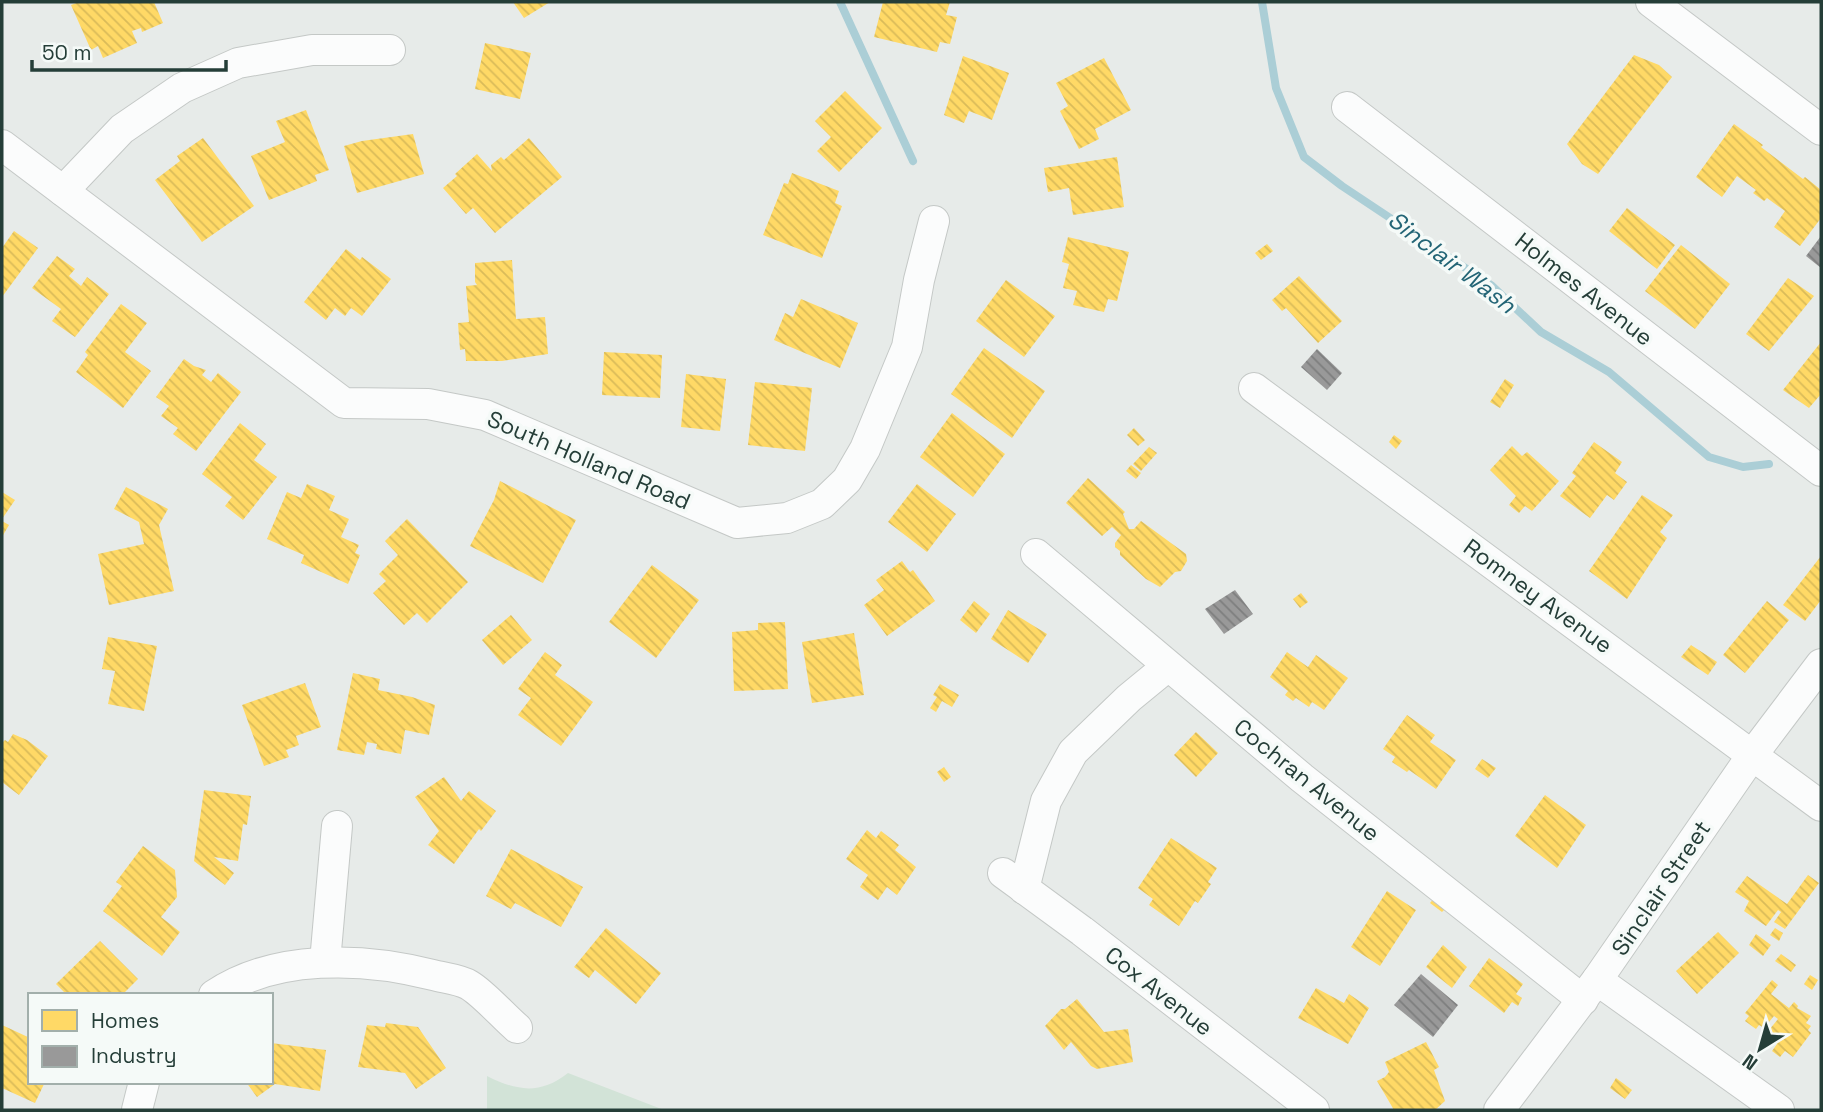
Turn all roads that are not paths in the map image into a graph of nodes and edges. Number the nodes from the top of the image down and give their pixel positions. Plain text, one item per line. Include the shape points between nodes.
1 (1651, 2) edge
2 (390, 50) dead end
3 (1348, 107) dead end
4 (1821, 130) edge
5 (2, 145) edge
6 (63, 191) junction
7 (934, 221) dead end
8 (1254, 388) dead end
9 (1821, 471) edge
10 (1036, 554) dead end
11 (1821, 664) edge
12 (1168, 666) junction
13 (1752, 754) junction
14 (1821, 806) edge
15 (337, 826) dead end
16 (325, 962) junction
17 (1590, 990) junction
18 (217, 993) edge
19 (517, 1028) dead end
20 (144, 1084) edge
21 (137, 1110) edge
22 (1314, 1110) edge
23 (1499, 1110) edge
24 (1779, 1110) edge

1 - 4 street
2 - 6 street via 313,50 238,63 182,88 122,129
3 - 9 street, Holmes Avenue
5 - 6 street, South Holland Road
6 - 7 street, South Holland Road via 344,403 428,404 485,415 737,523 788,517 822,504 847,480 865,449 907,347
8 - 13 street, Romney Avenue
10 - 12 street, Cochran Avenue
11 - 13 street, Sinclair Street
12 - 17 street, Cochran Avenue via 1302,779
12 - 22 street, Cox Avenue via 1073,752 1046,801 1013,881
13 - 14 street, Romney Avenue
13 - 17 street, Sinclair Street
15 - 16 street
16 - 18 street via 262,971
16 - 19 street via 404,967 469,985
17 - 23 street, Sinclair Street
17 - 24 street, Cochran Avenue
20 - 21 street

